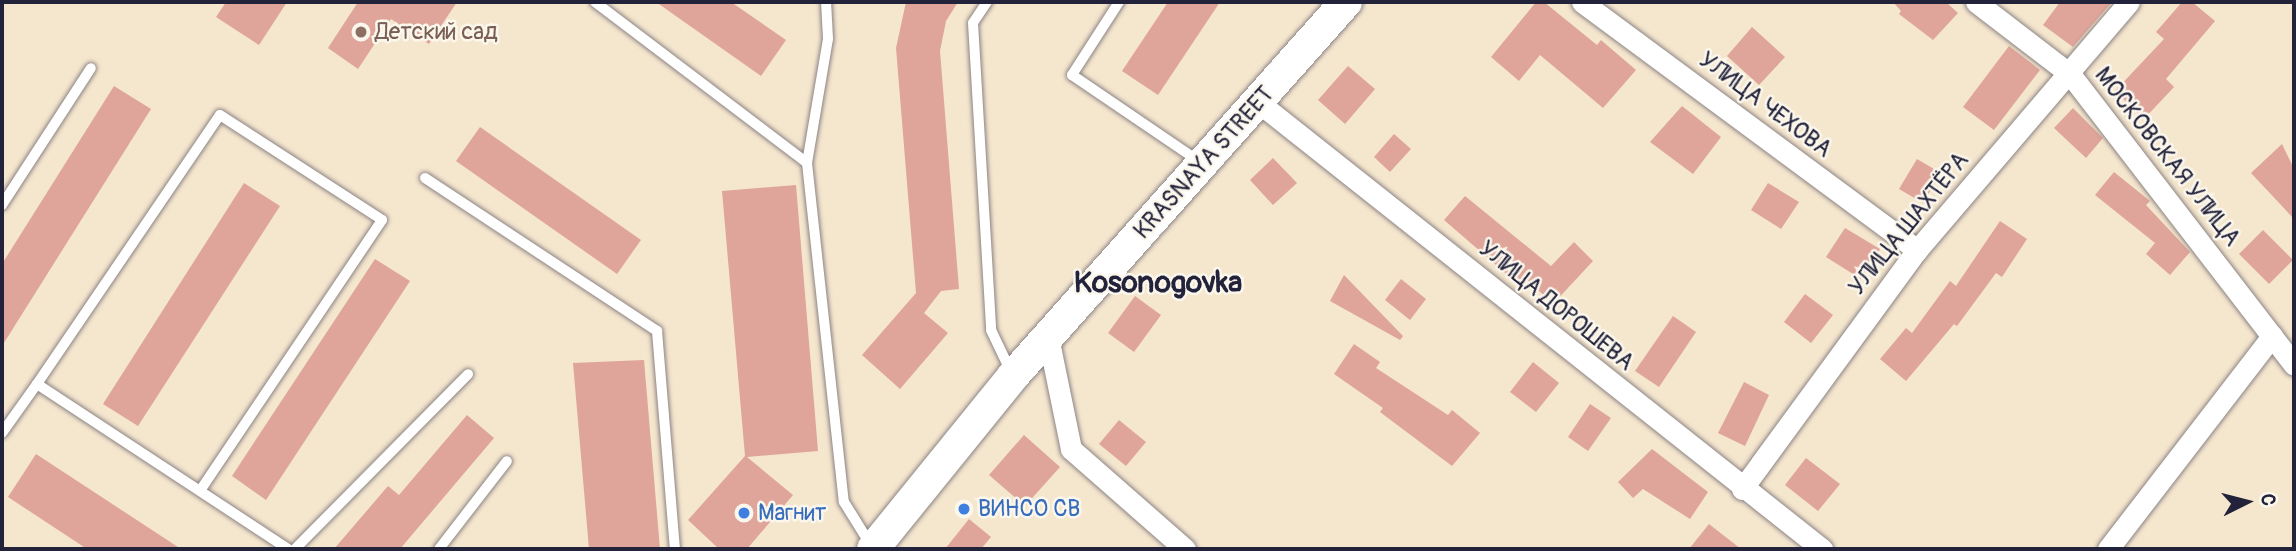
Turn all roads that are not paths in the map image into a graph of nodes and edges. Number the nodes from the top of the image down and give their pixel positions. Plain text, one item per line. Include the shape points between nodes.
1 (596, 2) edge
2 (826, 2) edge
3 (987, 2) edge
4 (1119, 2) edge
5 (1346, 2) edge
6 (1582, 2) edge
7 (1976, 2) edge
8 (2129, 2) edge
9 (91, 68) dead end
10 (2070, 74) junction
11 (1258, 102) junction
12 (807, 163) junction
13 (1202, 163) junction
14 (425, 178) dead end
15 (2, 205) edge
16 (1917, 250) junction
17 (2272, 336) junction
18 (1048, 337) junction
19 (2294, 365) edge
20 (468, 374) dead end
21 (1013, 376) junction
22 (37, 384) junction
23 (2, 433) edge
24 (508, 461) dead end
25 (1742, 489) junction
26 (200, 491) junction
27 (288, 549) edge
28 (295, 549) edge
29 (439, 549) edge
30 (675, 549) edge
31 (873, 549) edge
32 (1185, 549) edge
33 (1822, 549) edge
34 (2109, 549) edge

1 - 12 lane
2 - 12 lane via 828,39
3 - 21 lane via 973,23 991,330
4 - 13 lane via 1072,75
5 - 11 street, KRASNAYA STREET
6 - 16 street, УЛИЦА ЧЕХОВА
7 - 10 street, МОСКОВСКАЯ УЛИЦА
8 - 10 street, УЛИЦА ШАХТЁРА
9 - 15 lane
10 - 16 street, УЛИЦА ШАХТЁРА
10 - 17 street, МОСКОВСКАЯ УЛИЦА
11 - 13 street, KRASNAYA STREET
11 - 25 street, УЛИЦА ДОРОШЕВА
12 - 31 lane via 844,502
13 - 18 street, KRASNAYA STREET
14 - 30 lane via 657,331
16 - 25 street, УЛИЦА ШАХТЁРА
17 - 19 street, МОСКОВСКАЯ УЛИЦА
17 - 34 street
18 - 21 street, KRASNAYA STREET
18 - 32 street via 1071,449
20 - 28 lane
21 - 31 street, KRASNAYA STREET
22 - 23 lane
22 - 26 lane
22 - 26 lane via 220,115 382,220
24 - 29 lane
25 - 33 street, УЛИЦА ДОРОШЕВА
26 - 27 lane

